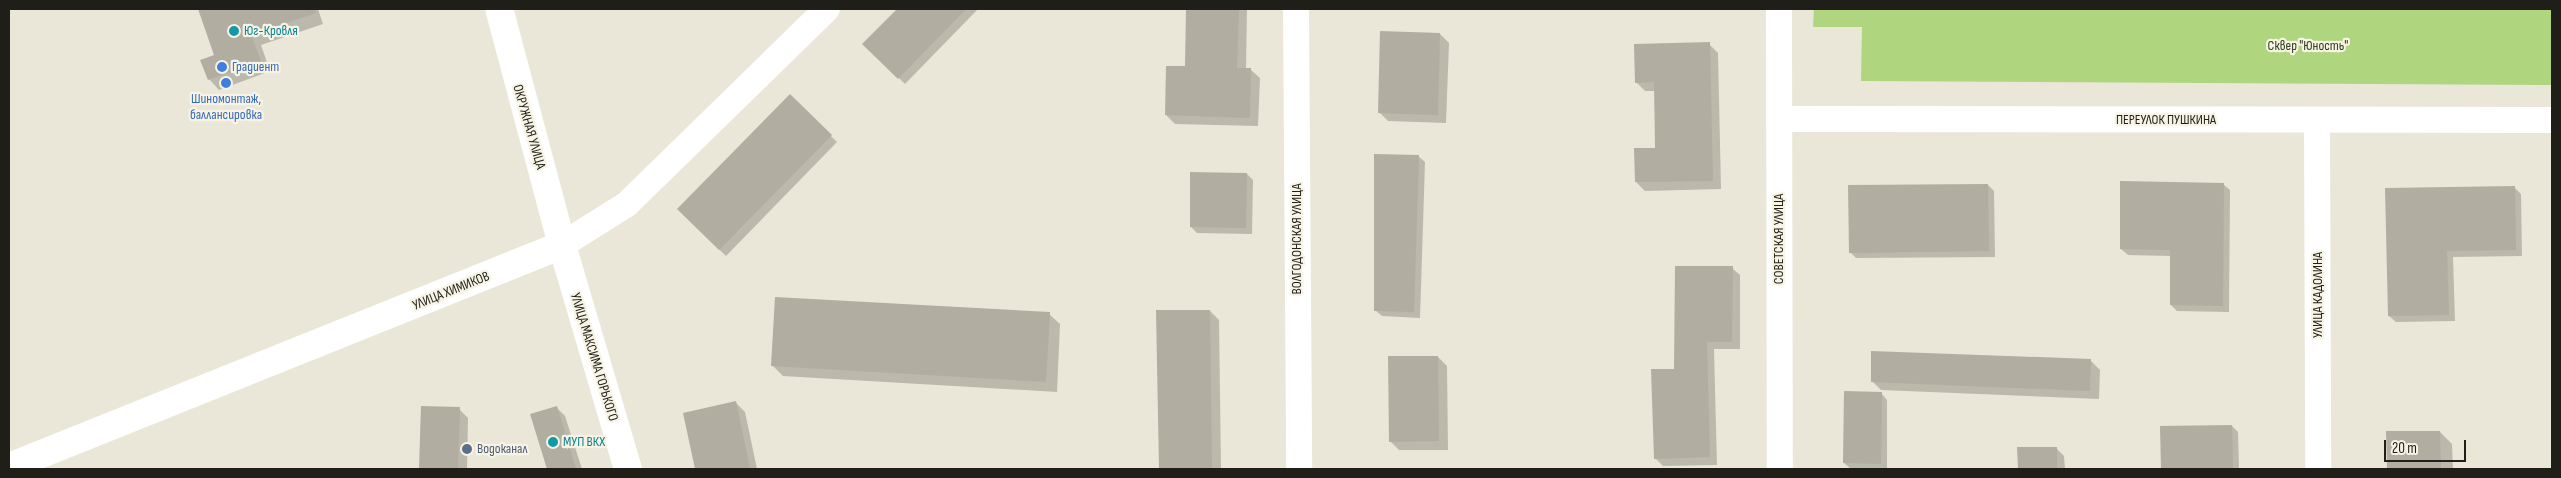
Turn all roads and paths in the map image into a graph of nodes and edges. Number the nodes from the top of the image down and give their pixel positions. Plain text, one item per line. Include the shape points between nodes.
1 (499, 9) edge
2 (827, 9) edge
3 (1296, 9) edge
4 (1779, 9) edge
5 (1779, 119) junction
6 (2552, 120) edge
7 (2317, 121) junction
8 (562, 245) junction
9 (9, 467) edge
10 (628, 469) edge
11 (1299, 469) edge
12 (1780, 469) edge
13 (2318, 469) edge

1 - 8 main road, ОКРУЖНАЯ УЛИЦА
2 - 8 street, УЛИЦА ХИМИКОВ via 628,204
3 - 11 street, ВОЛГОДОНСКАЯ УЛИЦА
4 - 5 street, СОВЕТСКАЯ УЛИЦА
5 - 7 street, ПЕРЕУЛОК ПУШКИНА
5 - 12 street, СОВЕТСКАЯ УЛИЦА
6 - 7 street, ПЕРЕУЛОК ПУШКИНА
7 - 13 street, УЛИЦА КАДОЛИНА
8 - 9 main road, УЛИЦА ХИМИКОВ via 285,359
8 - 10 main road, УЛИЦА МАКСИМА ГОРЬКОГО

